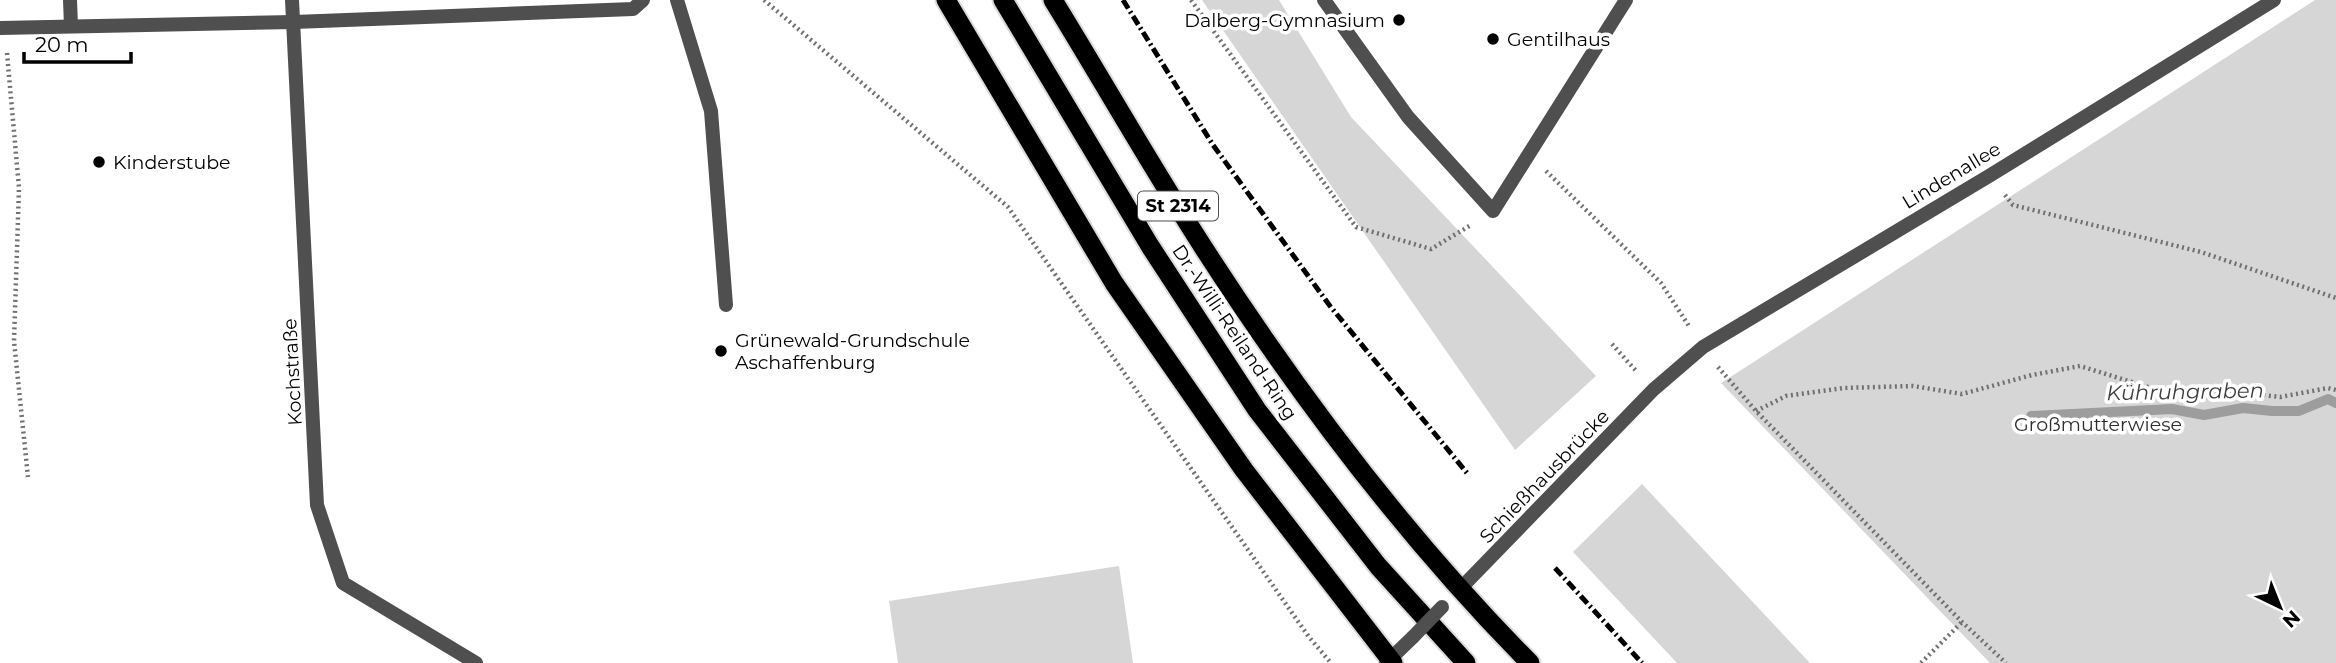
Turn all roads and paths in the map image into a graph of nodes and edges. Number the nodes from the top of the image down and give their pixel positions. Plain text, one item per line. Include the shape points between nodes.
1 (70, 0) edge
2 (292, 0) edge
3 (643, 0) edge
4 (677, 0) edge
5 (764, 0) edge
6 (946, 0) edge
7 (1003, 0) edge
8 (1053, 0) edge
9 (1191, 0) edge
10 (1324, 0) edge
11 (1626, 0) edge
12 (2274, 0) edge
13 (294, 22) junction
14 (71, 26) junction
15 (2, 28) edge
16 (1530, 156) junction
17 (2013, 205) dead end
18 (1493, 211) junction
19 (2336, 298) edge
20 (726, 305) dead end
21 (1612, 344) dead end
22 (1703, 347) junction
23 (1733, 386) dead end
24 (1653, 390) junction
25 (2336, 390) edge
26 (1756, 411) junction
27 (28, 477) dead end
28 (1461, 588) junction
29 (1962, 622) junction
30 (1390, 662) edge
31 (476, 663) edge
32 (1331, 663) edge
33 (1466, 663) edge
34 (1530, 663) edge
35 (1922, 663) edge
36 (2006, 663) edge

1 - 14 street
2 - 13 street, Kochstraße
3 - 13 street via 633,9
4 - 20 street via 711,111
5 - 32 path via 1008,207
6 - 30 highway via 1114,283 1244,470
7 - 33 highway, Dr.-Willi-Reiland-Ring via 1150,246 1257,410 1378,565
8 - 28 highway, St 2314 via 1205,250 1305,395 1397,515
9 - 18 path via 1356,227 1431,249
10 - 18 street via 1408,117
11 - 16 street
12 - 22 street, Lindenallee
13 - 14 street
13 - 31 street, Kochstraße via 317,505 343,583
14 - 15 street
15 - 27 path via 19,188 14,341
16 - 18 street
16 - 22 path via 1661,283
17 - 19 path via 2201,251
21 - 24 path
22 - 24 street, Lindenallee
23 - 26 path
24 - 28 street, Schießhausbrücke
25 - 26 path via 2280,397 2228,391 2193,401 2080,366 1962,394 1913,386 1843,388 1787,396
26 - 29 path
28 - 30 street, Schießhausbrücke, bridge
28 - 34 highway
29 - 35 path
29 - 36 path

